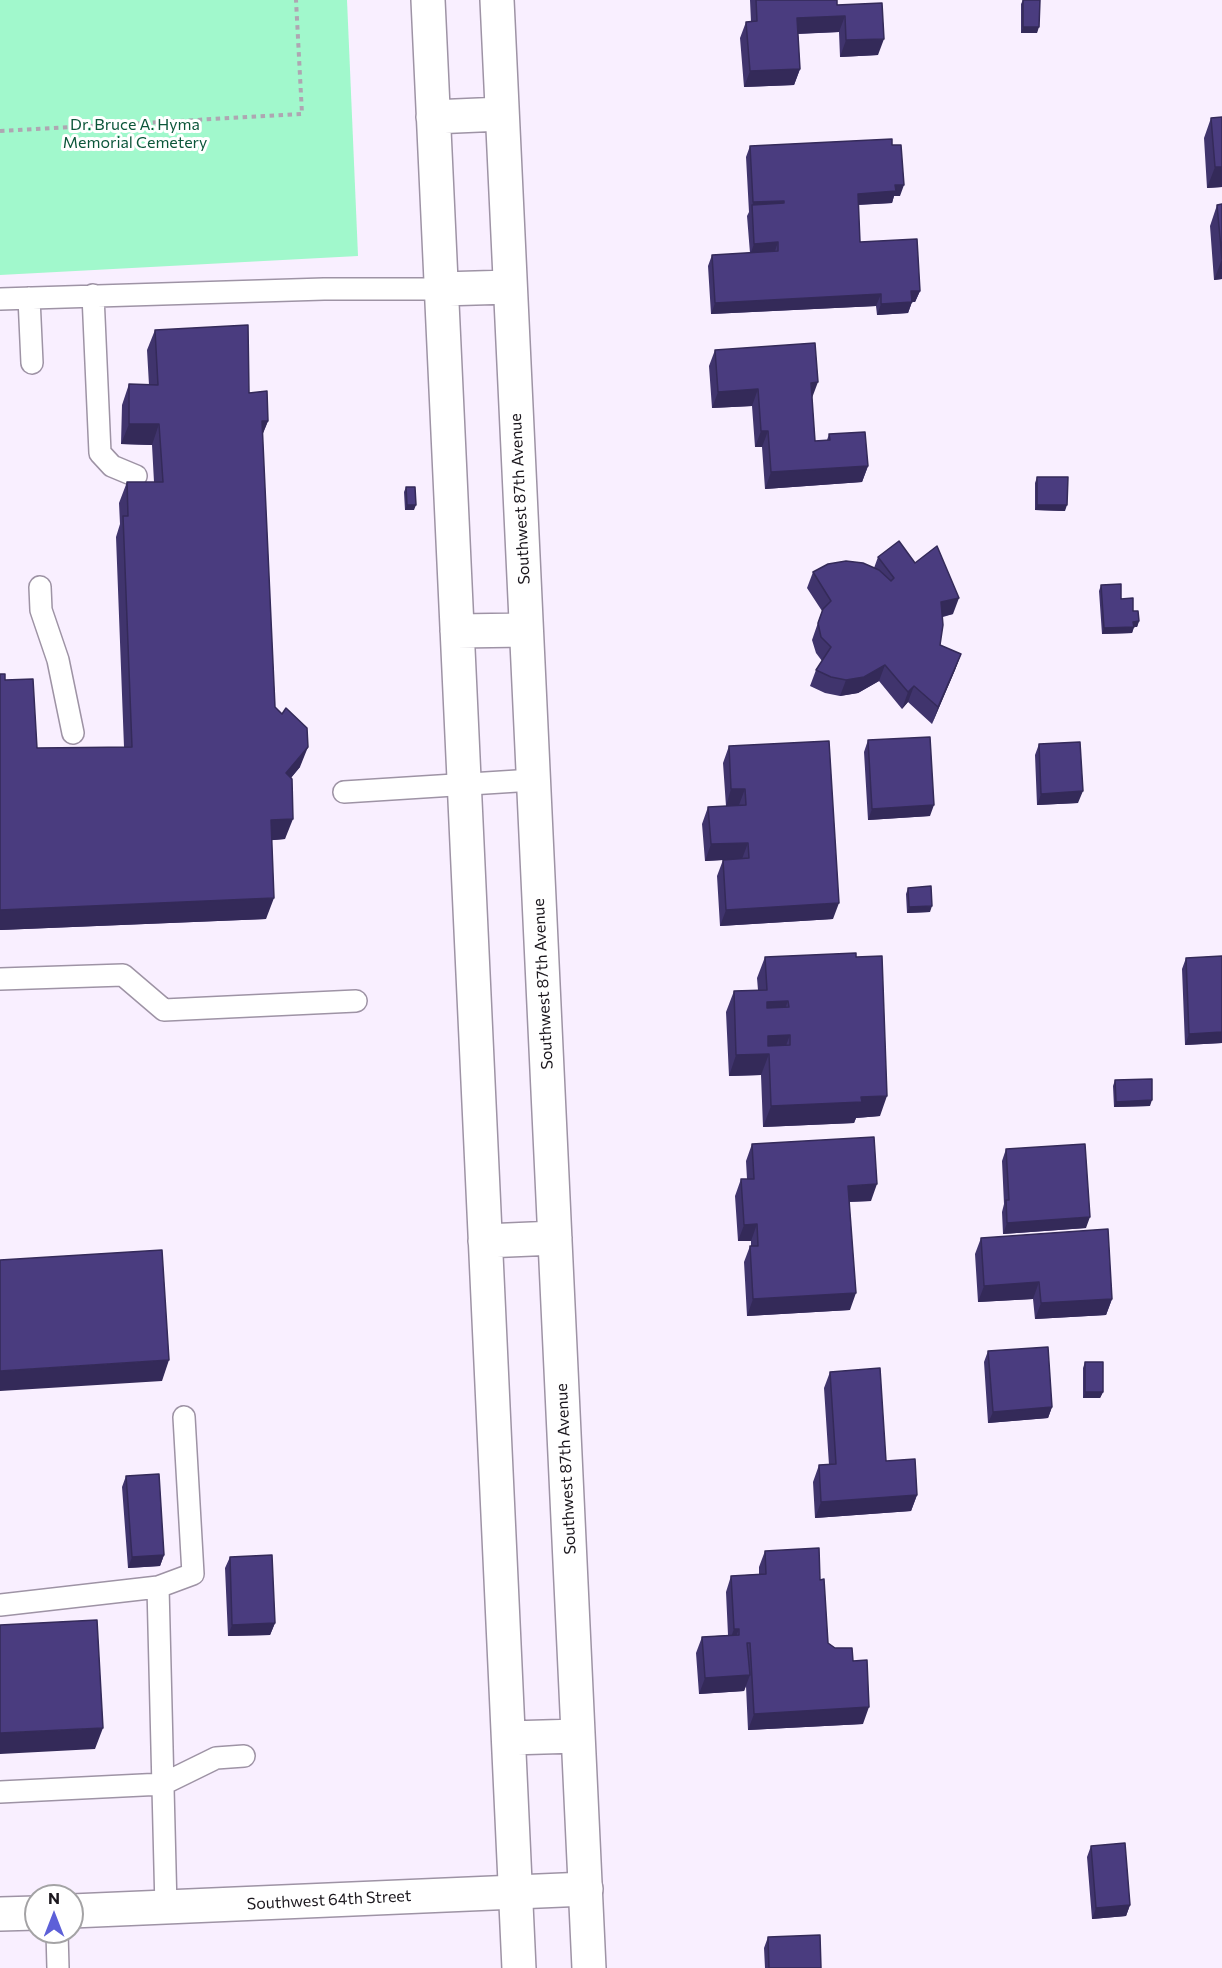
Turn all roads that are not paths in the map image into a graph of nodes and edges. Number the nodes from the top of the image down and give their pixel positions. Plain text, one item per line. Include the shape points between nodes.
1 (428, 0) edge
2 (496, 0) edge
3 (502, 114) junction
4 (433, 117) junction
5 (510, 287) junction
6 (441, 289) junction
7 (93, 295) junction
8 (29, 298) junction
9 (0, 300) edge
10 (32, 363) dead end
11 (136, 476) dead end
12 (40, 587) dead end
13 (526, 630) junction
14 (457, 631) junction
15 (73, 734) dead end
16 (533, 780) junction
17 (464, 784) junction
18 (344, 792) dead end
19 (0, 979) edge
20 (356, 1001) dead end
21 (555, 1238) junction
22 (484, 1241) junction
23 (184, 1417) dead end
24 (158, 1587) junction
25 (0, 1605) edge
26 (578, 1736) junction
27 (509, 1738) junction
28 (244, 1756) dead end
29 (163, 1784) junction
30 (0, 1792) edge
31 (586, 1889) junction
32 (515, 1892) junction
33 (166, 1908) junction
34 (84, 1911) edge
35 (24, 1913) edge
36 (0, 1914) edge
37 (57, 1944) edge
38 (58, 1968) edge
39 (519, 1968) edge
40 (589, 1968) edge

1 - 4 main road
2 - 3 main road, Southwest 87th Avenue
3 - 4 main road
3 - 5 main road, Southwest 87th Avenue
4 - 6 main road
5 - 6 main road
5 - 13 main road, Southwest 87th Avenue
6 - 7 lane
6 - 14 main road
7 - 8 lane
7 - 11 lane via 100,453 112,466
8 - 9 lane
8 - 10 lane
12 - 15 lane via 41,610 58,660
13 - 14 main road
13 - 16 main road, Southwest 87th Avenue
14 - 17 main road
16 - 17 lane
16 - 21 main road, Southwest 87th Avenue
17 - 18 lane
17 - 22 main road
19 - 20 lane via 123,975 164,1010
21 - 22 main road
21 - 26 main road, Southwest 87th Avenue
22 - 27 main road
23 - 24 lane via 193,1574
24 - 25 lane
24 - 29 lane
26 - 27 main road
26 - 31 main road, Southwest 87th Avenue
27 - 32 main road
28 - 29 lane via 216,1758
29 - 30 lane
29 - 33 lane
31 - 32 main road, Southwest 64th Street
31 - 40 main road, Southwest 87th Avenue
32 - 33 main road, Southwest 64th Street
32 - 39 main road
33 - 34 main road, Southwest 64th Street
35 - 36 main road
37 - 38 lane

